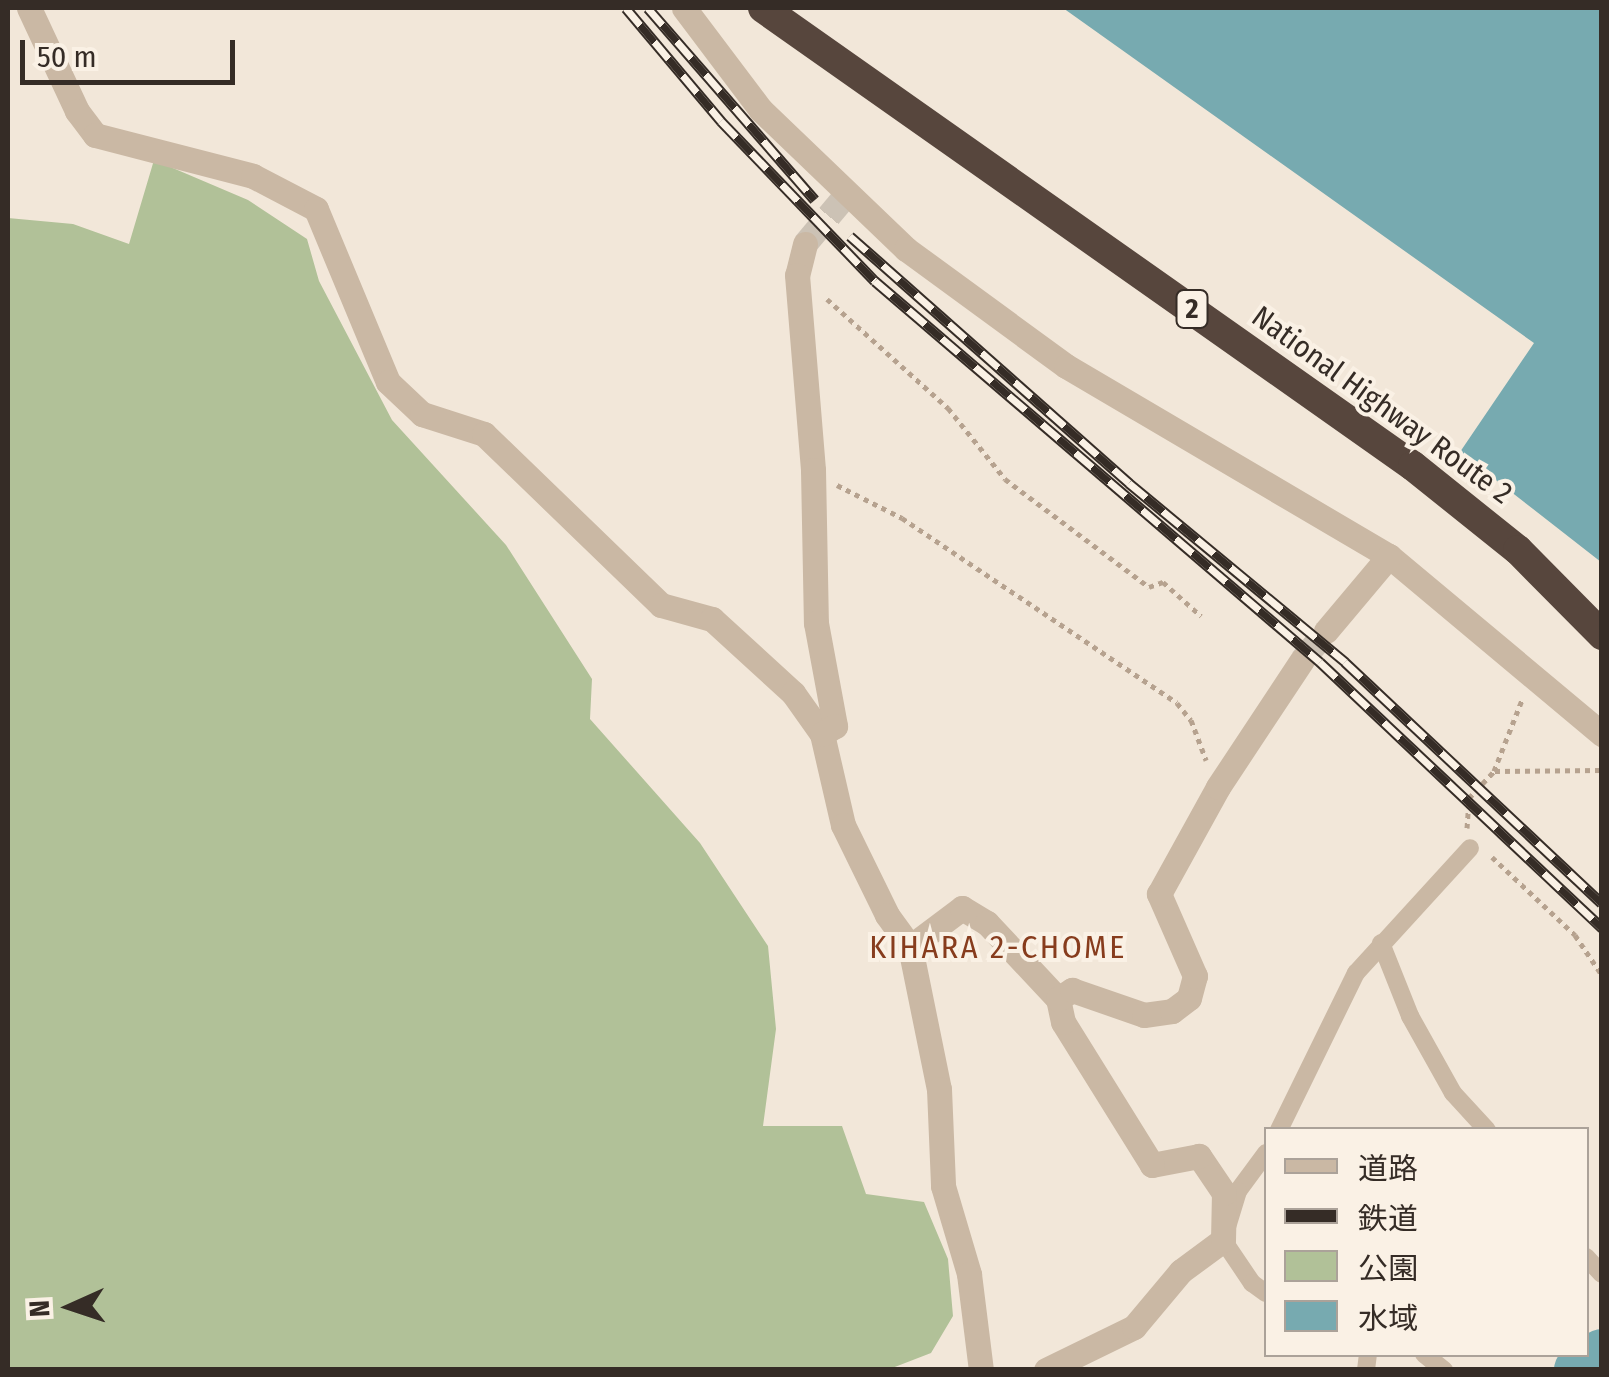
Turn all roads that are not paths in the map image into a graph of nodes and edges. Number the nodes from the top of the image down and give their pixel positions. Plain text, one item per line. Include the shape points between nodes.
1 (28, 8) edge
2 (684, 8) edge
3 (763, 8) edge
4 (805, 244) tunnel mouth
5 (1389, 556) junction
6 (1326, 631) tunnel mouth
7 (1602, 635) edge
8 (1302, 660) tunnel mouth
9 (822, 734) junction
10 (1602, 734) edge
11 (1470, 848) road end
12 (1381, 943) junction
13 (910, 947) junction
14 (1058, 999) junction
15 (1280, 1127) edge
16 (1485, 1127) edge
17 (1264, 1156) edge
18 (1222, 1240) junction
19 (1264, 1292) edge
20 (981, 1370) edge
21 (1046, 1370) edge

1 - 9 street via 77,111 96,135 253,176 316,208 388,382 422,414 484,434 661,605 712,619 793,693
2 - 5 street via 761,110 906,249 1066,366
3 - 7 highway, National Highway Route 2 / 2 via 1414,466 1518,550
4 - 9 street via 798,275 814,470 816,623 835,726
5 - 6 street
5 - 10 street
8 - 14 street via 1218,787 1159,894 1195,976 1189,998 1172,1011 1144,1015 1072,990
9 - 13 street via 843,824
11 - 12 lane
12 - 15 lane via 1356,973
12 - 16 lane via 1410,1016 1445,1078
13 - 14 street via 962,908 988,923
13 - 20 street via 938,1089 943,1186 969,1274
14 - 18 street via 1063,1022 1152,1165 1199,1156 1224,1193
17 - 18 lane via 1238,1191
18 - 19 lane
18 - 21 street via 1180,1271 1134,1327

